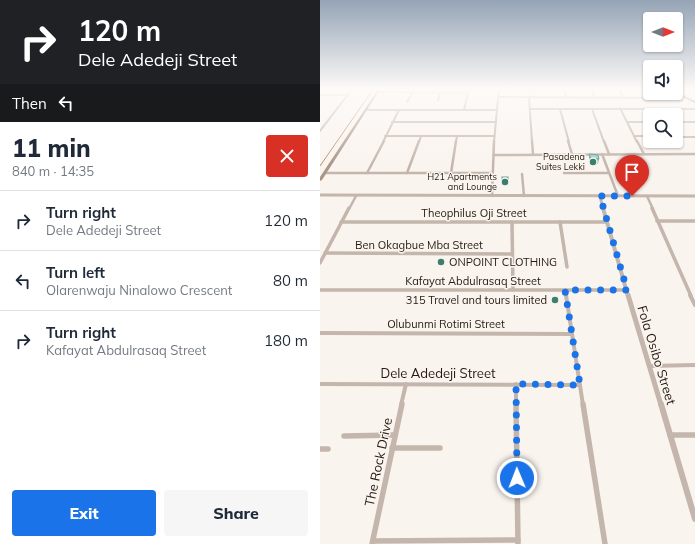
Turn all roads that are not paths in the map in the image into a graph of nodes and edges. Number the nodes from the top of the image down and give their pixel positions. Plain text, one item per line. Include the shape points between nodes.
1 (334, 113) edge
2 (361, 113) edge
3 (364, 113) edge
4 (397, 113) edge
5 (496, 113) edge
6 (530, 113) edge
7 (561, 113) edge
8 (594, 113) edge
9 (623, 113) edge
10 (392, 122) junction
11 (496, 122) junction
12 (627, 122) junction
13 (643, 122) edge
14 (683, 122) edge
15 (695, 122) edge
16 (320, 131) edge
17 (385, 136) junction
18 (421, 136) junction
19 (457, 136) junction
20 (494, 136) junction
21 (634, 136) junction
22 (643, 136) edge
23 (683, 136) edge
24 (695, 137) edge
25 (534, 154) junction
26 (572, 154) junction
27 (602, 154) junction
28 (609, 154) junction
29 (634, 154) junction
30 (644, 154) junction
31 (695, 154) edge
32 (494, 155) junction
33 (643, 171) dead end
34 (325, 172) junction
35 (320, 173) edge
36 (367, 173) junction
37 (407, 173) junction
38 (451, 173) junction
39 (492, 173) junction
40 (564, 173) dead end
41 (608, 173) junction
42 (522, 174) dead end
43 (621, 174) dead end
44 (320, 180) edge
45 (320, 195) edge
46 (356, 196) junction
47 (492, 196) junction
48 (524, 196) junction
49 (600, 196) junction
50 (618, 196) junction
51 (632, 196) junction
52 (647, 196) junction
53 (695, 196) edge
54 (657, 221) junction
55 (695, 221) edge
56 (341, 222) junction
57 (512, 222) junction
58 (560, 222) junction
59 (606, 222) junction
60 (325, 253) junction
61 (512, 254) junction
62 (320, 263) edge
63 (566, 267) dead end
64 (320, 290) edge
65 (513, 290) junction
66 (565, 290) junction
67 (627, 290) junction
68 (695, 305) edge
69 (320, 333) edge
70 (572, 334) junction
71 (695, 365) edge
72 (649, 366) junction
73 (320, 384) edge
74 (406, 384) junction
75 (516, 384) junction
76 (580, 385) junction
77 (395, 435) junction
78 (670, 435) junction
79 (695, 435) edge
80 (344, 436) dead end
81 (392, 448) junction
82 (440, 448) dead end
83 (320, 449) edge
84 (328, 449) dead end
85 (695, 519) edge
86 (518, 542) edge
87 (373, 543) edge
88 (605, 544) edge

1 - 16 street
2 - 35 main road
3 - 34 main road
4 - 10 street
5 - 11 street
6 - 25 street
7 - 26 street
8 - 28 street
9 - 12 street
10 - 11 street
10 - 17 street
11 - 20 street
12 - 13 street
12 - 21 street
14 - 15 street
17 - 18 street
17 - 36 street
18 - 19 street
18 - 37 street
19 - 20 street
19 - 38 street
20 - 32 street
21 - 22 street
21 - 30 street
23 - 24 street
25 - 26 street
25 - 32 street
26 - 27 street
27 - 28 street
27 - 41 street
28 - 29 street
29 - 30 street
29 - 33 street
30 - 31 street
32 - 39 street
34 - 36 street
34 - 44 main road
36 - 37 street
37 - 38 street
38 - 39 street
39 - 47 street
40 - 41 street
41 - 50 street
42 - 48 street
43 - 51 street
45 - 46 street
46 - 47 street
46 - 56 street
47 - 48 street
48 - 49 street
49 - 50 street
49 - 59 street, Fola Osibo Street
50 - 51 street
51 - 52 street
52 - 53 street
52 - 54 street
54 - 55 street
54 - 68 street
56 - 57 street, Theophilus Oji Street
56 - 60 street
57 - 58 street, Theophilus Oji Street
57 - 61 street
58 - 59 street, Theophilus Oji Street
58 - 63 street
59 - 67 street, Fola Osibo Street
60 - 61 street, Ben Okagbue Mba Street
60 - 62 street
61 - 65 street
64 - 65 street, Kafayat Abdulrasaq Street
65 - 66 street, Kafayat Abdulrasaq Street
66 - 67 street, Kafayat Abdulrasaq Street
66 - 70 street
67 - 72 street, Fola Osibo Street
69 - 70 street, Olubunmi Rotimi Street
70 - 76 street
71 - 72 street
72 - 78 street, Fola Osibo Street
73 - 74 street, Dele Adedeji Street
74 - 75 street, Dele Adedeji Street
74 - 77 street, The Rock Drive
75 - 76 street, Dele Adedeji Street
75 - 86 street
76 - 88 street
77 - 80 street
77 - 81 street, The Rock Drive
78 - 79 street
78 - 85 street, Fola Osibo Street
81 - 82 street
81 - 87 street, The Rock Drive
83 - 84 street
86 - 87 street

